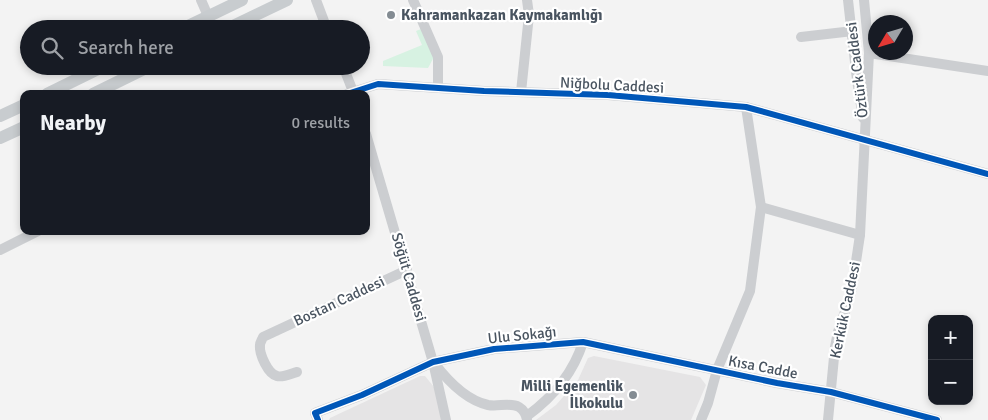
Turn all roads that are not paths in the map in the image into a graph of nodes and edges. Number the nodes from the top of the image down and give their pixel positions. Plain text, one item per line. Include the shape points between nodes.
1 (201, 0) edge
2 (242, 0) edge
3 (287, 0) edge
4 (316, 0) edge
5 (413, 0) edge
6 (527, 0) edge
7 (848, 0) edge
8 (864, 0) edge
9 (208, 16) junction
10 (200, 20) edge
11 (246, 20) edge
12 (324, 20) edge
13 (853, 32) junction
14 (801, 38) dead end
15 (868, 42) edge
16 (869, 60) edge
17 (913, 60) edge
18 (988, 71) edge
19 (86, 75) edge
20 (132, 75) edge
21 (346, 75) edge
22 (438, 88) junction
23 (55, 90) edge
24 (101, 90) edge
25 (350, 90) edge
26 (360, 90) edge
27 (522, 92) junction
28 (20, 107) edge
29 (746, 107) junction
30 (0, 116) edge
31 (20, 129) edge
32 (0, 138) edge
33 (866, 140) junction
34 (370, 147) edge
35 (988, 174) edge
36 (761, 207) junction
37 (29, 235) edge
38 (860, 235) junction
39 (1, 247) edge
40 (407, 270) junction
41 (583, 342) junction
42 (433, 362) junction
43 (717, 370) junction
44 (297, 372) dead end
45 (831, 392) junction
46 (316, 416) edge
47 (527, 418) edge
48 (446, 420) edge
49 (701, 420) edge
50 (828, 420) edge
51 (937, 420) edge

1 - 9 street
2 - 9 main road
3 - 11 main road
4 - 12 street
5 - 22 street via 438,57
6 - 27 street via 529,15
7 - 13 street, Öztürk Caddesi
8 - 15 street, Öztürk Caddesi
9 - 10 main road
13 - 14 street
13 - 33 street, Öztürk Caddesi
16 - 33 street, Öztürk Caddesi
17 - 18 street
19 - 23 main road
20 - 24 main road
21 - 25 street
22 - 26 street, Niğbolu Caddesi via 378,84
22 - 27 street, Niğbolu Caddesi
27 - 29 street, Niğbolu Caddesi via 608,95
28 - 30 main road
29 - 33 street, Niğbolu Caddesi
29 - 36 street
31 - 32 main road
33 - 35 street, Öztürk Caddesi
33 - 38 street, Kerkük Caddesi
34 - 40 street, Söğüt Caddesi
36 - 38 street
36 - 43 street via 750,292
37 - 39 street
38 - 45 street, Kerkük Caddesi via 852,288 835,346
40 - 42 street, Söğüt Caddesi
40 - 44 street, Bostan Caddesi via 263,338 260,346 267,366 276,376
41 - 42 street, Ulu Sokağı via 494,349
41 - 43 street, Kısa Cadde
41 - 47 street via 578,358 564,380
42 - 46 street, Ulu Sokağı
42 - 47 street via 451,384 469,396 488,405 516,406
42 - 48 street, Söğüt Caddesi
43 - 45 street, Kısa Cadde
43 - 49 street
45 - 50 street, Kerkük Caddesi
45 - 51 street, Kısa Cadde

